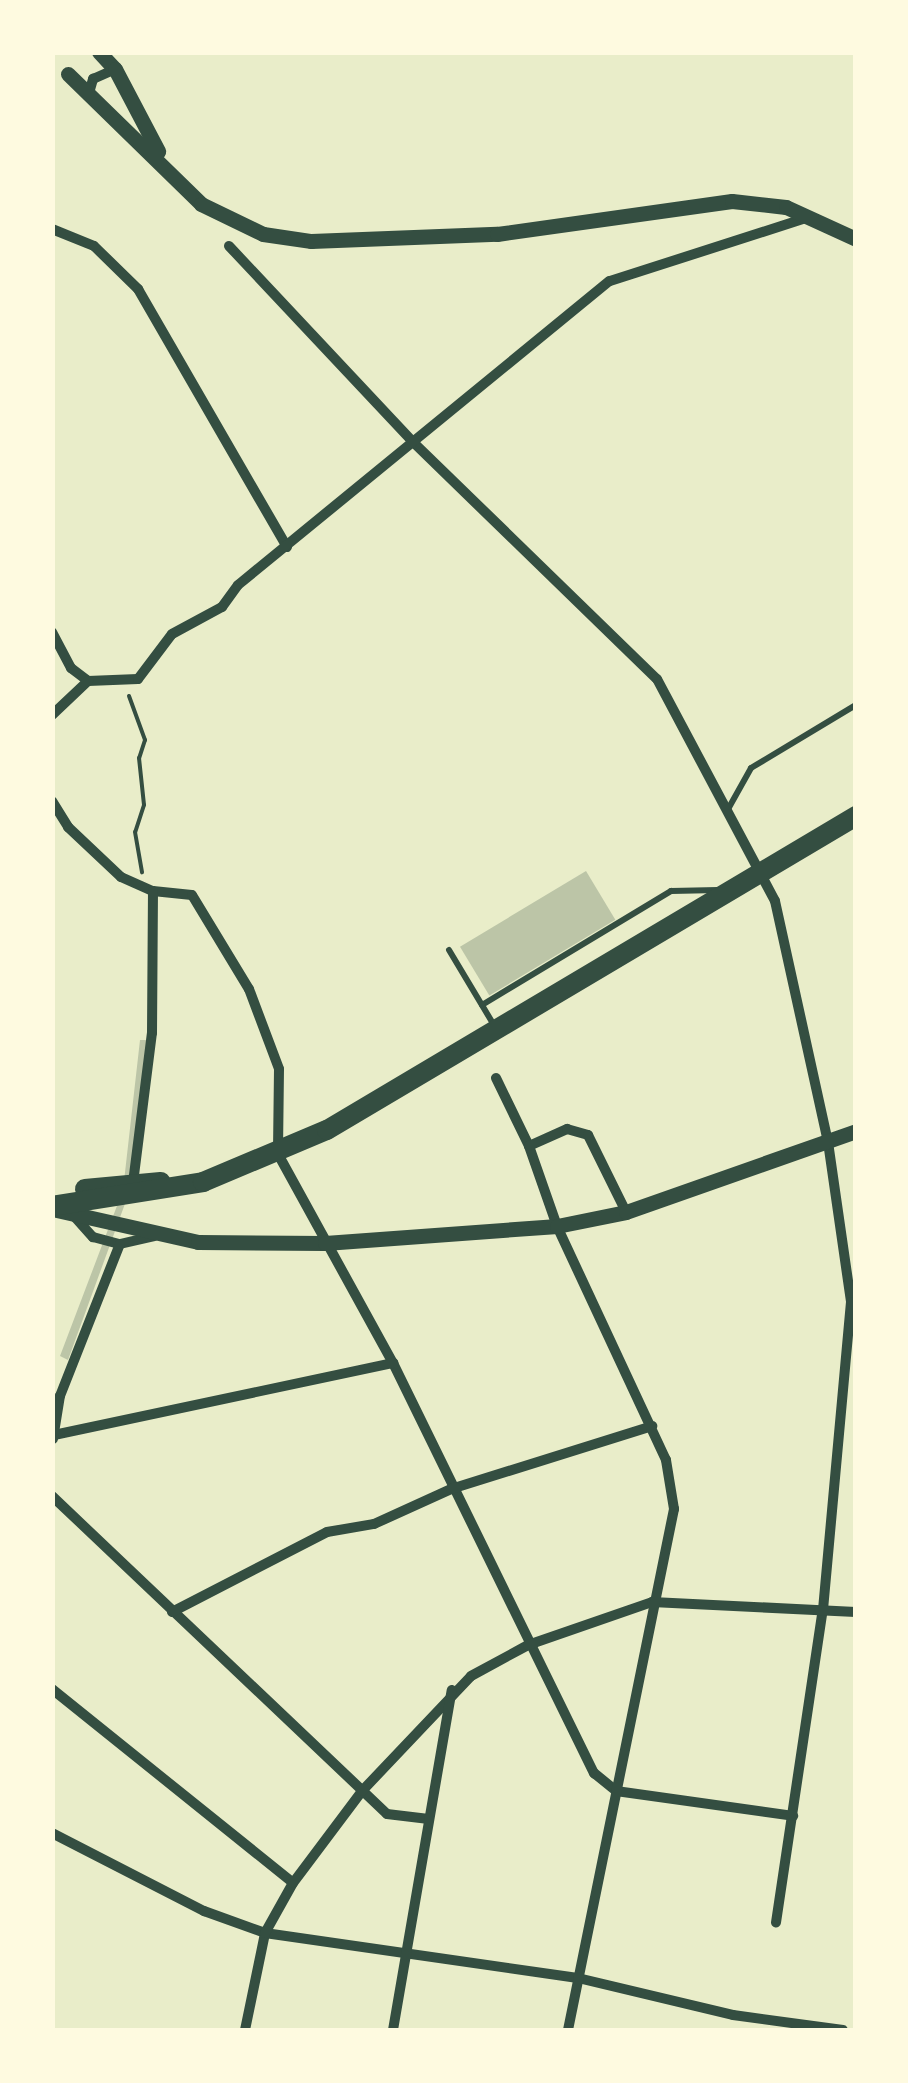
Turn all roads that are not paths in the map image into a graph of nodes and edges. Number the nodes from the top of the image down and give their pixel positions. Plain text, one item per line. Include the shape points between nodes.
1 (98, 52) edge
2 (115, 69) junction
3 (68, 74) dead end
4 (89, 93) junction
5 (165, 163) junction
6 (810, 217) junction
7 (52, 228) edge
8 (855, 238) edge
9 (228, 246) dead end
10 (414, 442) junction
11 (287, 548) junction
12 (52, 632) edge
13 (88, 682) junction
14 (856, 706) edge
15 (52, 715) edge
16 (52, 801) edge
17 (727, 812) junction
18 (856, 816) edge
19 (760, 870) junction
20 (153, 891) junction
21 (725, 891) junction
22 (449, 950) dead end
23 (482, 1005) junction
24 (498, 1033) junction
25 (496, 1078) dead end
26 (856, 1131) edge
27 (828, 1142) junction
28 (529, 1146) junction
29 (278, 1154) junction
30 (203, 1182) junction
31 (133, 1183) junction
32 (52, 1192) edge
33 (52, 1207) edge
34 (626, 1212) junction
35 (73, 1215) junction
36 (557, 1226) junction
37 (154, 1236) junction
38 (325, 1243) junction
39 (120, 1244) junction
40 (853, 1301) edge
41 (393, 1364) junction
42 (56, 1394) edge
43 (652, 1426) junction
44 (53, 1438) edge
45 (452, 1488) junction
46 (52, 1496) edge
47 (652, 1602) junction
48 (824, 1608) junction
49 (172, 1612) junction
50 (856, 1612) edge
51 (528, 1645) junction
52 (452, 1689) junction
53 (52, 1690) edge
54 (616, 1791) junction
55 (362, 1792) junction
56 (792, 1816) junction
57 (430, 1819) junction
58 (52, 1833) edge
59 (293, 1884) junction
60 (776, 1924) dead end
61 (264, 1933) junction
62 (407, 1950) junction
63 (578, 1978) junction
64 (244, 2030) edge
65 (393, 2030) edge
66 (568, 2030) edge
67 (843, 2030) edge

1 - 2 street
2 - 4 street via 92,79
2 - 5 street
3 - 4 street
4 - 5 street
5 - 6 street via 226,220 310,241 498,234 732,201
6 - 8 street
6 - 10 street via 610,280
7 - 11 street via 94,246 138,289
9 - 10 street
10 - 11 street
10 - 17 street via 657,679
11 - 13 street via 238,585 222,607 172,634 138,678
12 - 13 street via 71,668
13 - 15 street
14 - 17 lane via 751,768
16 - 20 street via 100,861
17 - 19 street
18 - 19 main road
19 - 21 main road
19 - 27 street via 788,941
20 - 29 street via 192,895 263,1015 279,1069
20 - 31 street via 152,1033
21 - 23 lane via 671,891
21 - 24 main road
22 - 23 lane
23 - 24 lane
24 - 29 main road
25 - 28 street
26 - 27 street
27 - 34 street
27 - 40 street
28 - 34 street via 567,1129 588,1136
28 - 36 street
29 - 30 main road
29 - 38 street
30 - 31 main road
30 - 33 main road
31 - 32 main road
33 - 35 street
34 - 36 street
35 - 37 street
35 - 39 street via 93,1237
36 - 38 street
36 - 43 street
37 - 38 street
37 - 39 street
38 - 41 street
39 - 42 street
40 - 48 street
41 - 44 street
41 - 45 street
42 - 44 street
43 - 45 street
43 - 47 street via 674,1509
45 - 49 street via 374,1524 327,1532
45 - 51 street
46 - 49 street
47 - 48 street
47 - 51 street
47 - 54 street
48 - 50 street
48 - 56 street
49 - 55 street
51 - 52 street
51 - 54 street via 582,1752
52 - 55 street
52 - 57 street
53 - 59 street
54 - 56 street
54 - 63 street
55 - 57 street via 387,1814
55 - 59 street
56 - 60 street
57 - 62 street
58 - 61 street via 204,1911
59 - 61 street
61 - 62 street
61 - 64 street
62 - 63 street
62 - 65 street
63 - 66 street
63 - 67 street via 734,2015

